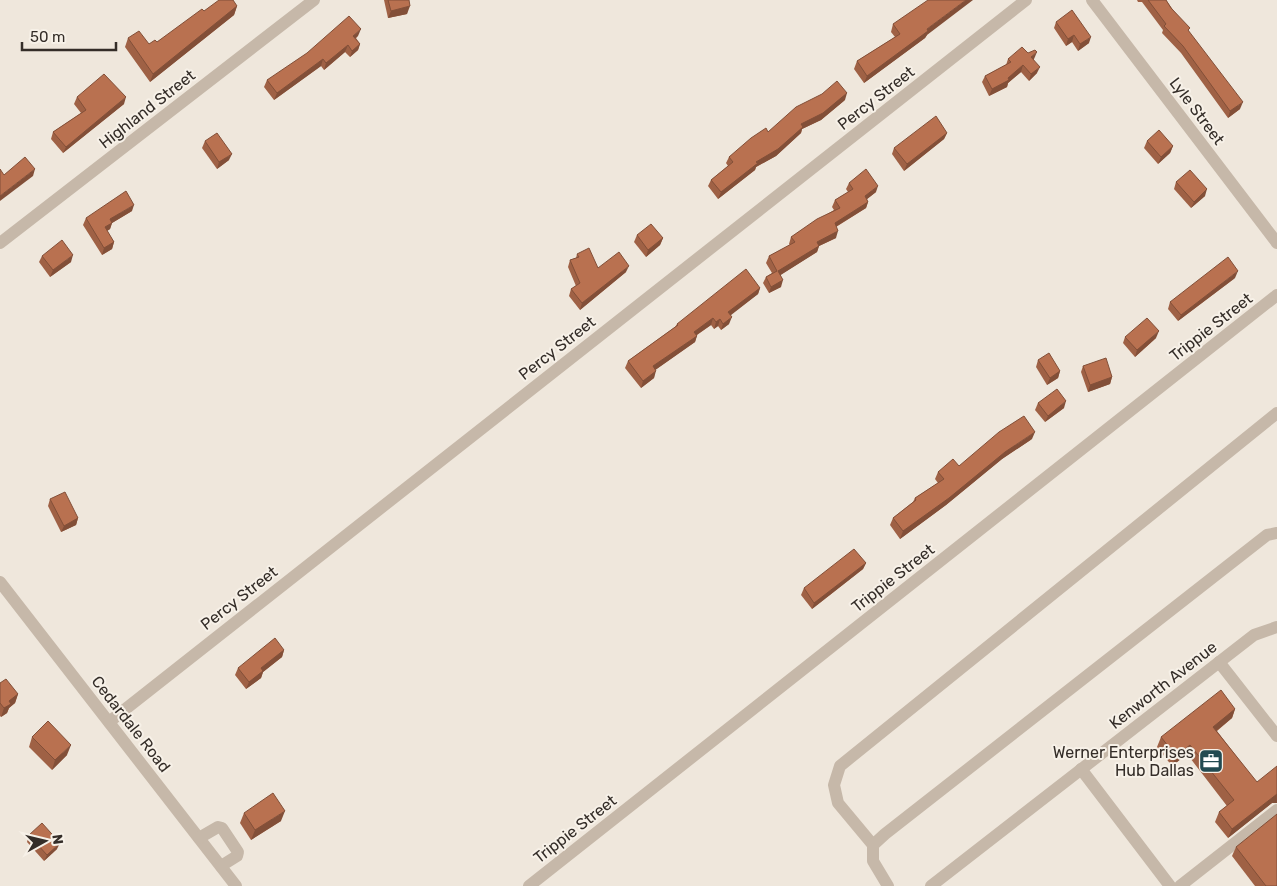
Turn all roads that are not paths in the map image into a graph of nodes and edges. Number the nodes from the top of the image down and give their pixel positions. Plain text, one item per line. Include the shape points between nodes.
1 (314, 0) edge
2 (1026, 0) edge
3 (1092, 0) edge
4 (0, 243) edge
5 (1277, 243) edge
6 (1277, 295) edge
7 (1277, 413) edge
8 (1277, 533) edge
9 (1, 585) edge
10 (1277, 627) edge
11 (1219, 662) junction
12 (109, 722) junction
13 (1277, 736) edge
14 (1081, 769) junction
15 (1277, 810) edge
16 (199, 838) junction
17 (873, 846) junction
18 (221, 866) junction
19 (236, 886) edge
20 (529, 886) edge
21 (888, 886) edge
22 (931, 886) edge
23 (1170, 886) edge
24 (1180, 886) edge

1 - 4 street, Highland Street
2 - 12 street, Percy Street
3 - 5 street, Lyle Street
6 - 20 street, Trippie Street
7 - 17 street via 840,766 834,785 838,803
8 - 17 street via 1260,541
9 - 12 street, Cedardale Road
10 - 11 street, Kenworth Avenue via 1254,635
11 - 13 street
11 - 14 street, Kenworth Avenue
12 - 16 street, Cedardale Road
14 - 22 street, Kenworth Avenue
14 - 23 street
15 - 24 street
16 - 18 street, Cedardale Road
16 - 18 street via 222,828 238,852
17 - 21 street via 873,862
18 - 19 street, Cedardale Road

